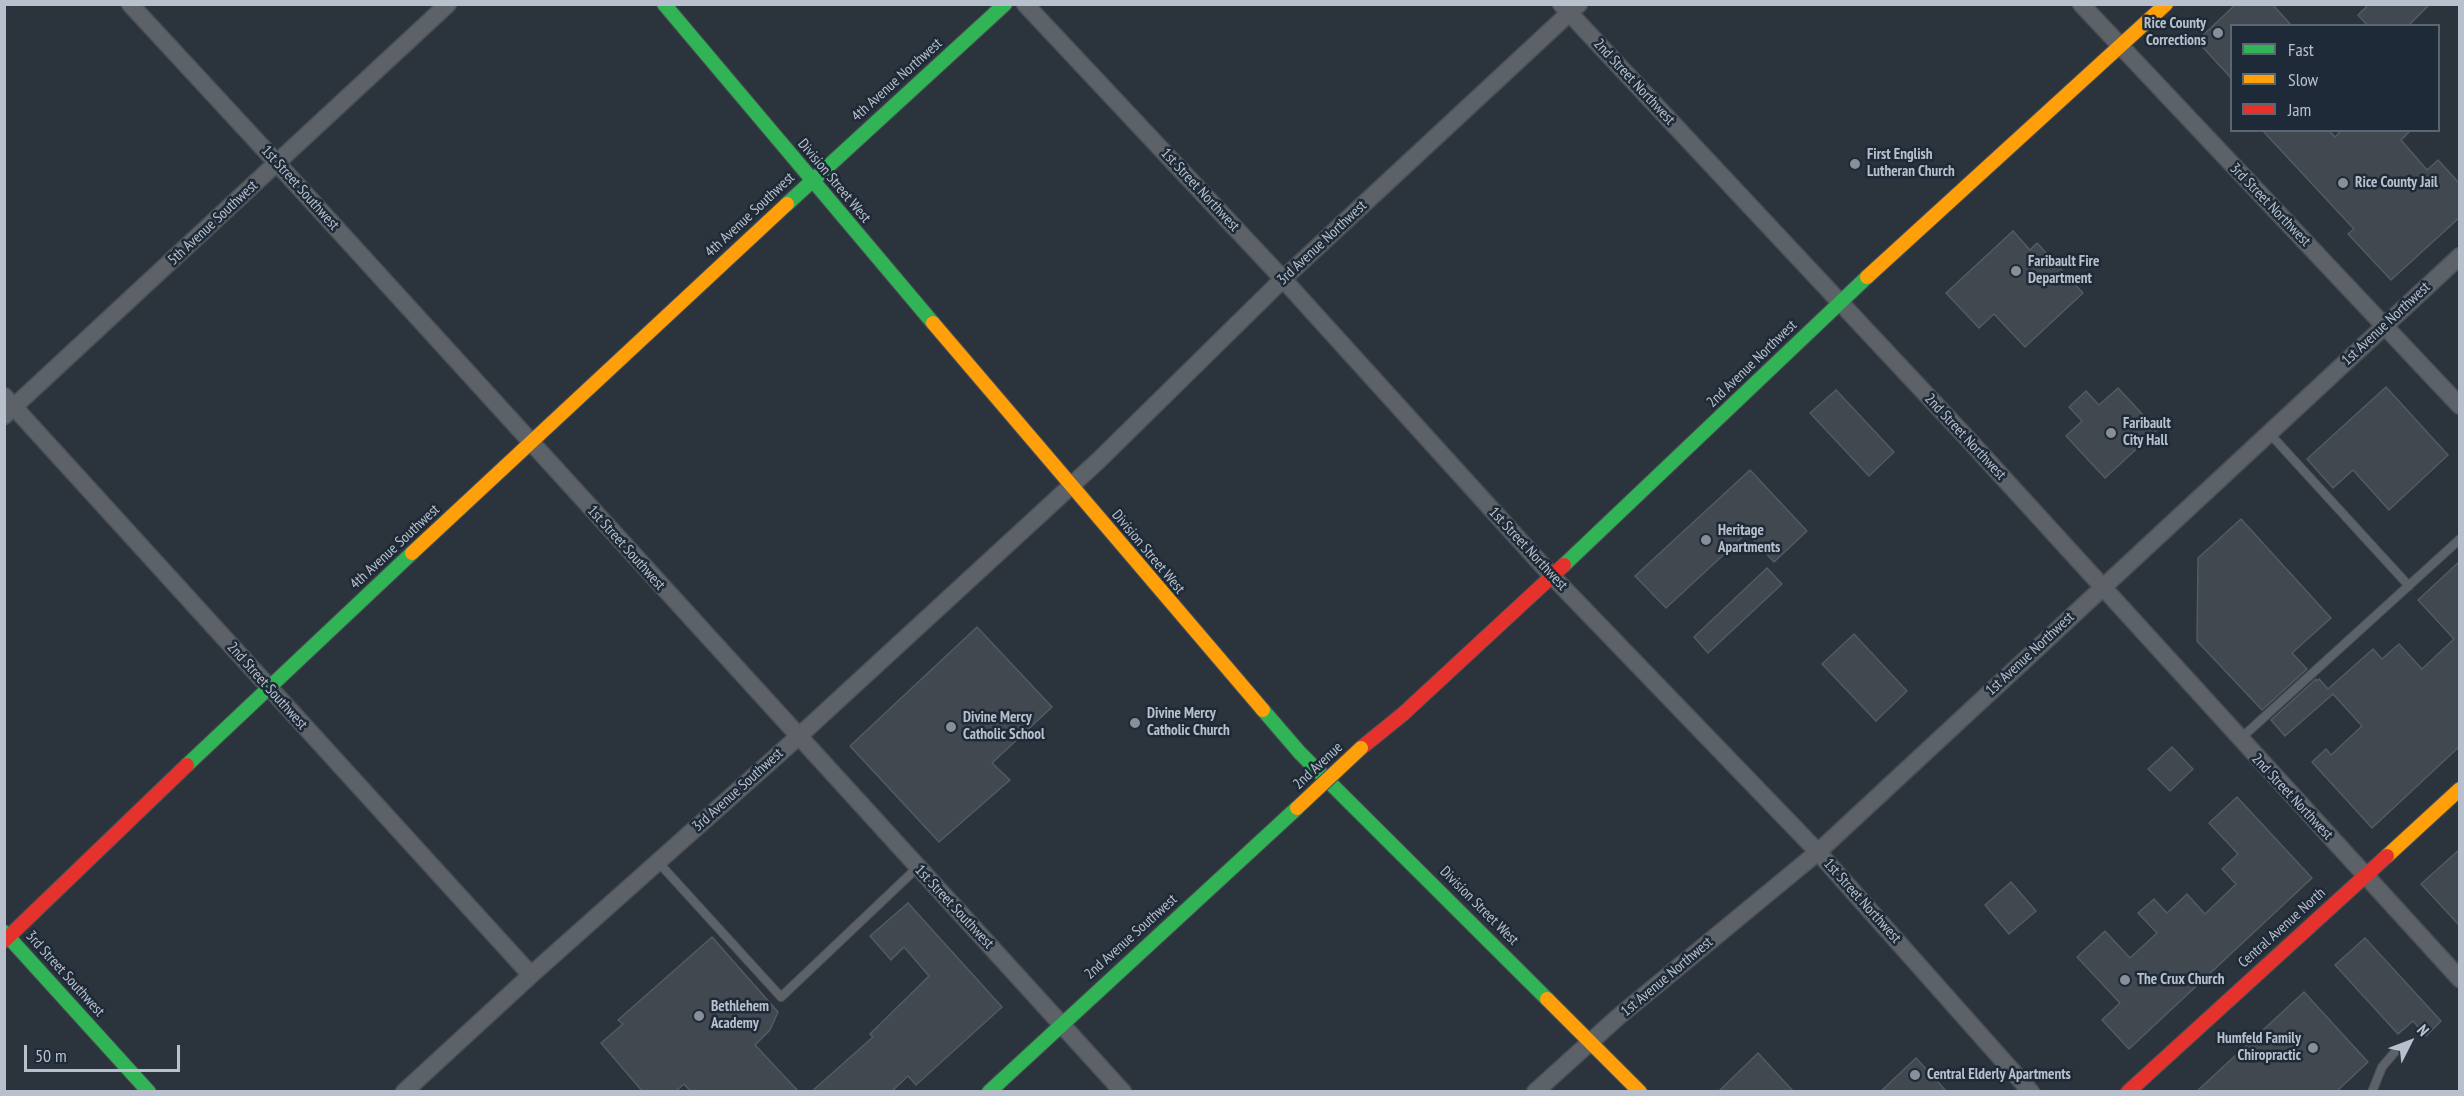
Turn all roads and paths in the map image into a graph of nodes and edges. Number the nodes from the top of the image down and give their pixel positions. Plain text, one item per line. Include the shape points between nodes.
1 (130, 4) edge
2 (448, 4) edge
3 (664, 4) edge
4 (1005, 4) edge
5 (1025, 4) edge
6 (2081, 4) edge
7 (2166, 4) edge
8 (1570, 8) edge
9 (2120, 48) junction
10 (277, 163) junction
11 (812, 180) junction
12 (2460, 256) edge
13 (1283, 279) junction
14 (1839, 303) junction
15 (2385, 325) junction
16 (8, 406) edge
17 (2460, 406) edge
18 (2270, 434) junction
19 (531, 443) junction
20 (1070, 486) junction
21 (2460, 539) edge
22 (1552, 576) junction
23 (2409, 586) junction
24 (2102, 587) junction
25 (268, 687) junction
26 (798, 737) junction
27 (2240, 740) junction
28 (1361, 748) joint
29 (2460, 789) edge
30 (1297, 808) joint
31 (1818, 852) junction
32 (658, 862) junction
33 (918, 867) junction
34 (2364, 875) junction
35 (6, 937) edge
36 (531, 975) junction
37 (2460, 979) edge
38 (1061, 1023) junction
39 (1591, 1043) junction
40 (2394, 1053) dead end
41 (149, 1092) edge
42 (404, 1092) edge
43 (988, 1092) edge
44 (1123, 1092) edge
45 (1535, 1092) edge
46 (1640, 1092) edge
47 (2031, 1092) edge
48 (2128, 1092) edge
49 (2372, 1092) edge

1 - 10 street, 1st Street Southwest
2 - 10 street, 5th Avenue Southwest
3 - 11 street, Division Street West
4 - 11 street, 4th Avenue Northwest
5 - 13 street, 1st Street Northwest
6 - 9 street, 3rd Street Northwest
7 - 9 street, 2nd Avenue Northwest
8 - 13 street, 3rd Avenue Northwest
8 - 14 street, 2nd Street Northwest
9 - 14 street, 2nd Avenue Northwest
9 - 15 street, 3rd Street Northwest
10 - 16 street, 5th Avenue Southwest
10 - 19 street, 1st Street Southwest
11 - 19 street, 4th Avenue Southwest
11 - 20 street, Division Street West
12 - 15 street, 1st Avenue Northwest
13 - 20 street, 3rd Avenue Northwest
13 - 22 street, 1st Street Northwest
14 - 22 street, 2nd Avenue Northwest
14 - 24 street, 2nd Street Northwest
15 - 17 street, 3rd Street Northwest
15 - 18 street, 1st Avenue Northwest
16 - 25 street, 2nd Street Southwest
18 - 23 lane
18 - 24 street, 1st Avenue Northwest
19 - 25 street, 4th Avenue Southwest
19 - 26 street, 1st Street Southwest
20 - 26 street, 3rd Avenue Southwest
20 - 39 street, Division Street West via 1300,753
21 - 23 lane
22 - 28 street, 2nd Avenue Northwest
22 - 31 street, 1st Street Northwest
23 - 27 lane
24 - 27 street, 2nd Street Northwest
24 - 31 street, 1st Avenue Northwest
25 - 35 street, 4th Avenue Southwest
25 - 36 street, 2nd Street Southwest
26 - 32 street, 3rd Avenue Southwest
26 - 33 street, 1st Street Southwest
27 - 34 street, 2nd Street Northwest
28 - 30 street, 2nd Avenue, bridge
29 - 34 street, Central Avenue North
30 - 38 street, 2nd Avenue Southwest
31 - 39 street, 1st Avenue Northwest
31 - 47 street, 1st Street Northwest
32 - 33 lane via 781,997
32 - 36 street, 3rd Avenue Southwest
33 - 38 street, 1st Street Southwest
34 - 37 street, 2nd Street Northwest
34 - 48 street, Central Avenue North
35 - 41 street, 3rd Street Southwest
36 - 42 street, 3rd Avenue Southwest
38 - 43 street, 2nd Avenue Southwest
38 - 44 street, 1st Street Southwest
39 - 45 street, 1st Avenue Northwest
39 - 46 street, Division Street West
40 - 49 lane via 2382,1067

